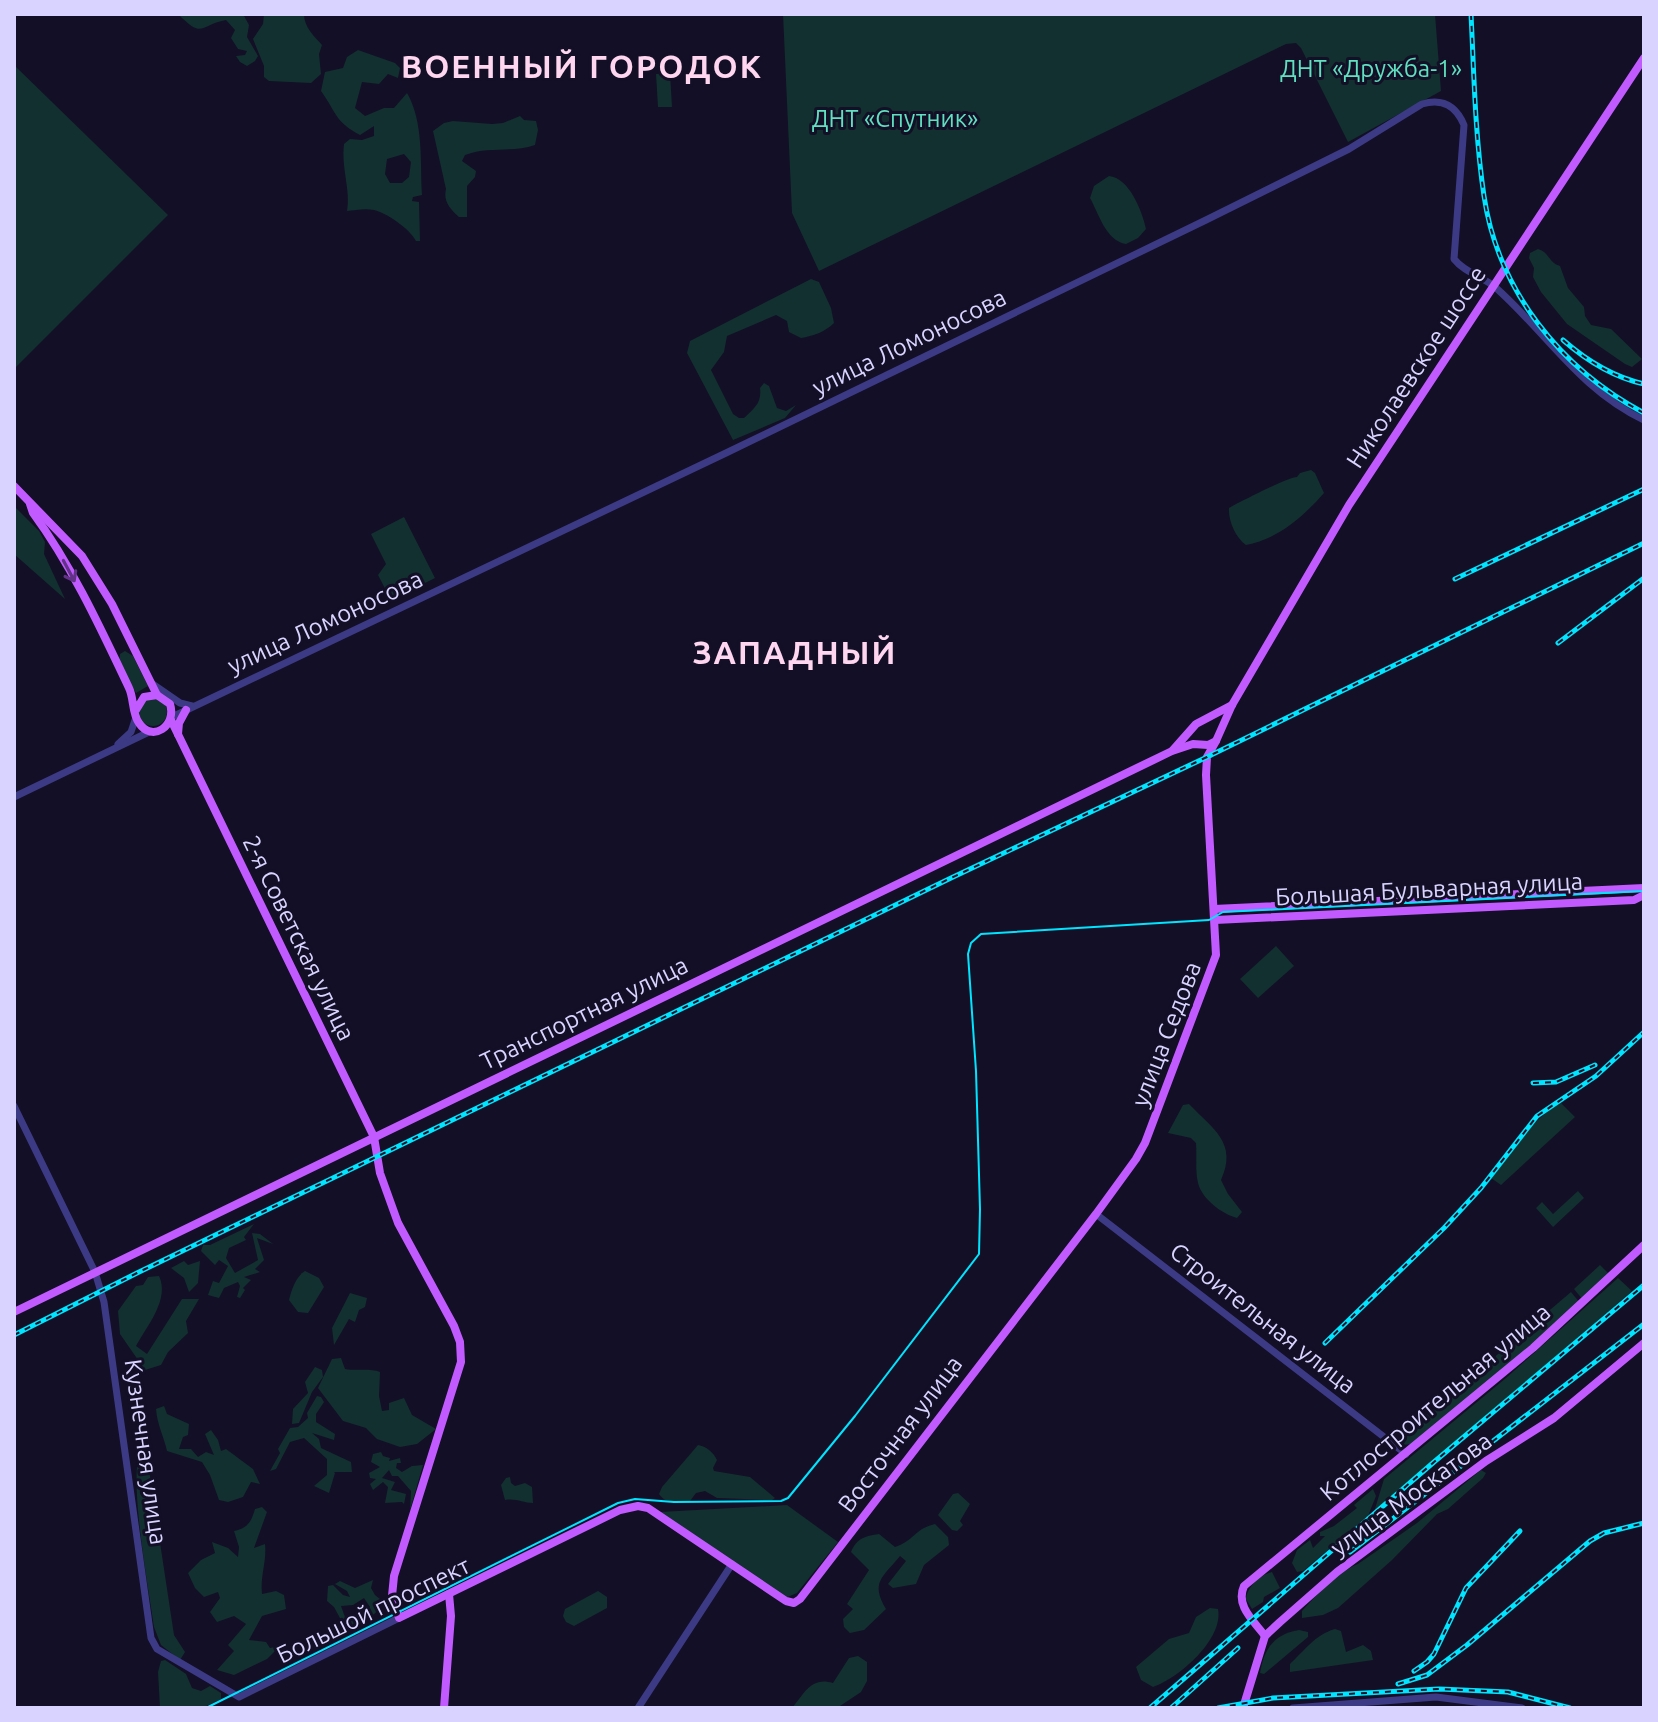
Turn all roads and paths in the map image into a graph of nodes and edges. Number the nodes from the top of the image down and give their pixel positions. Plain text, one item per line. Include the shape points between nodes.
1 (1644, 58) edge
2 (1493, 286) junction
3 (1644, 420) edge
4 (14, 486) edge
5 (30, 504) junction
6 (151, 683) junction
7 (157, 695) junction
8 (1232, 705) junction
9 (190, 708) junction
10 (136, 713) junction
11 (171, 719) junction
12 (1199, 722) junction
13 (156, 731) junction
14 (178, 735) junction
15 (1217, 740) junction
16 (1199, 743) junction
17 (1172, 751) junction
18 (103, 754) junction
19 (189, 756) junction
20 (1207, 757) junction
21 (14, 797) edge
22 (1644, 888) edge
23 (1644, 895) edge
24 (1214, 909) junction
25 (1215, 920) junction
26 (14, 1106) edge
27 (374, 1137) junction
28 (1096, 1214) junction
29 (1644, 1245) edge
30 (95, 1272) junction
31 (1038, 1288) joint
32 (14, 1312) edge
33 (1644, 1343) edge
34 (1406, 1454) junction
35 (732, 1564) junction
36 (449, 1594) junction
37 (399, 1618) junction
38 (1265, 1636) junction
39 (151, 1638) joint
40 (444, 1708) edge
41 (638, 1708) edge
42 (1243, 1708) edge
43 (1293, 1708) edge
44 (1522, 1708) edge

1 - 2 main road, Николаевское шоссе
2 - 3 street via 1578,375 1622,410
2 - 8 main road, Николаевское шоссе via 1349,505
2 - 9 street, улица Ломоносова via 1454,259 1464,125 1459,112 1444,102 1422,104 1349,149 1192,227
4 - 5 main road
5 - 6 main road via 90,568
5 -> 10 main road via 131,691
6 - 7 main road
6 - 9 street
7 - 10 main road via 144,697
7 - 11 main road via 170,704
8 - 12 main road
8 - 15 main road, Николаевское шоссе
9 - 11 street, улица Ломоносова
9 - 14 main road
10 - 13 main road via 140,725
10 - 18 street via 128,736
11 - 13 main road
11 - 14 main road, 2-я Советская улица
12 - 15 main road via 1215,722
12 - 16 main road via 1193,731
12 - 17 main road
13 - 18 street
13 - 19 main road, 2-я Советская улица via 176,738
14 - 19 main road, 2-я Советская улица
15 - 16 main road
15 - 20 main road
16 - 17 main road
16 - 20 main road, улица Седова
17 - 27 main road, Транспортная улица
18 - 21 street
19 - 27 main road, 2-я Советская улица
20 - 24 main road, улица Седова
22 - 24 main road, Большая Бульварная улица
23 - 25 main road, Большая Бульварная улица via 1634,900
24 - 25 main road, улица Седова
25 - 28 main road, улица Седова via 1215,960 1145,1143
26 - 30 street, Кузнечная улица
27 - 30 main road, Транспортная улица
27 - 37 main road, 2-я Советская улица via 400,1229 460,1342 461,1362 394,1576 392,1596
28 - 31 main road, улица Седова
28 - 34 street, Строительная улица
29 - 34 main road, Котлостроительная улица via 1533,1348
30 - 32 main road, Транспортная улица
30 - 39 street, Кузнечная улица via 104,1302
31 - 35 main road, Восточная улица via 800,1599 786,1601
33 - 38 main road, улица Москатова via 1554,1418 1486,1461 1337,1572
34 - 38 main road, Котлостроительная улица via 1246,1584 1242,1603
35 - 36 main road, Большой проспект via 638,1506
35 - 41 street
36 - 37 main road, Большой проспект
36 - 40 main road
37 - 39 street, Большой проспект via 239,1697 165,1656
38 - 42 main road
43 - 44 street via 1436,1697

